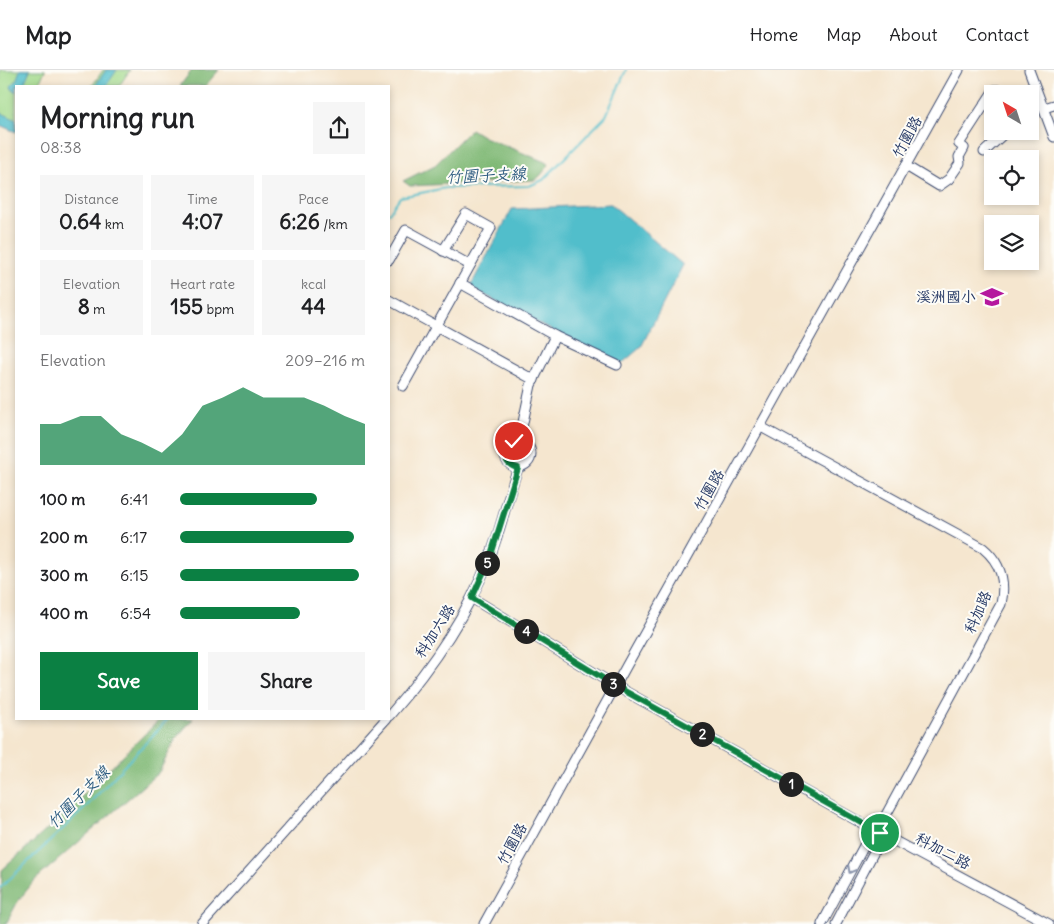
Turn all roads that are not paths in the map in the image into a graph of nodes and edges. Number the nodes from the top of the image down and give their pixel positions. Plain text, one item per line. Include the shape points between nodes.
1 (959, 70) edge
2 (1029, 70) edge
3 (984, 105) edge
4 (1039, 105) edge
5 (1042, 105) junction
6 (1054, 105) edge
7 (1054, 137) edge
8 (998, 140) edge
9 (986, 150) edge
10 (906, 166) junction
11 (443, 251) junction
12 (390, 258) edge
13 (470, 266) junction
14 (460, 283) junction
15 (390, 301) edge
16 (436, 326) junction
17 (555, 336) junction
18 (617, 365) dead end
19 (534, 380) junction
20 (403, 386) dead end
21 (760, 427) junction
22 (518, 441) junction
23 (518, 468) junction
24 (472, 598) junction
25 (614, 685) junction
26 (390, 714) edge
27 (385, 720) edge
28 (880, 833) junction
29 (202, 924) edge
30 (484, 924) edge
31 (822, 924) edge
32 (836, 924) edge
33 (1049, 924) edge

1 - 10 street, 竹圍路
2 - 5 street
3 - 10 street via 959,144 964,148 959,157 960,163 950,179 939,186
4 - 5 street
5 - 6 street
5 - 7 street
8 - 9 street
10 - 21 street, 竹圍路
11 - 12 street via 406,230
11 - 13 street
11 - 13 street via 466,214 490,228
13 - 14 street
14 - 16 street
14 - 17 street
15 - 16 street
16 - 19 street
16 - 20 street
17 - 18 street
17 - 19 street
19 - 22 street
21 - 25 street, 竹圍路
21 - 28 street, 科加路 via 976,544 994,557 1000,570 1001,604 886,815
22 - 23 street via 510,443 505,450 507,462
22 - 23 street via 530,447 532,456 527,464
23 - 24 street, 科加六路 via 490,558
24 - 25 street, 科加二路
24 - 26 street, 科加六路 via 432,662
25 - 28 street, 科加二路
25 - 30 street, 竹圍路
27 - 29 street, 科加六路
28 -> 31 street, 科加路 via 867,840
28 - 32 street, 科加路 via 877,846
28 - 33 street, 科加二路

